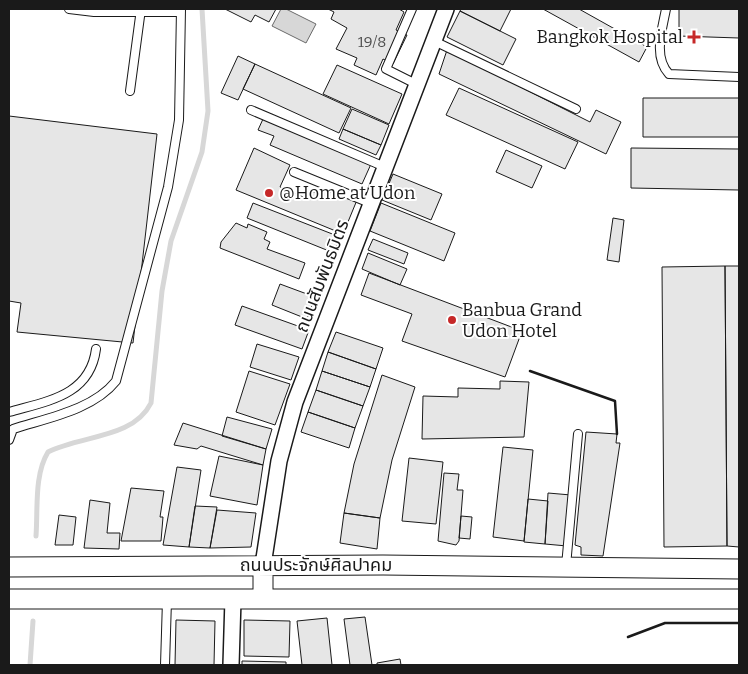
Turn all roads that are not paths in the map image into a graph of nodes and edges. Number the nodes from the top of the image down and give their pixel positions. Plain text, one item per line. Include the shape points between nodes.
1 (69, 9) edge
2 (412, 9) edge
3 (446, 9) edge
4 (666, 9) edge
5 (181, 10) edge
6 (141, 11) edge
7 (434, 40) junction
8 (739, 77) edge
9 (416, 84) junction
10 (130, 91) dead end
11 (576, 109) dead end
12 (251, 110) dead end
13 (385, 167) junction
14 (294, 172) dead end
15 (370, 203) junction
16 (96, 349) dead end
17 (9, 412) edge
18 (11, 430) edge
19 (578, 434) dead end
20 (9, 440) edge
21 (263, 565) junction
22 (566, 566) junction
23 (624, 566) junction
24 (9, 568) edge
25 (739, 569) edge
26 (565, 598) junction
27 (622, 598) junction
28 (9, 599) edge
29 (167, 599) junction
30 (233, 599) junction
31 (263, 599) junction
32 (739, 599) edge
33 (165, 665) edge
34 (231, 665) edge

1 - 6 lane
2 - 9 lane via 386,69
3 - 7 street, ถนนสัมพันธมิตร
4 - 8 lane via 660,52 663,68 670,74
5 - 6 lane
5 - 18 lane via 179,120 168,186 116,381 109,390 82,406
6 - 10 lane
7 - 9 street, ถนนสัมพันธมิตร
7 - 11 lane
9 - 13 street, ถนนสัมพันธมิตร
12 - 13 lane
13 - 15 street, ถนนสัมพันธมิตร
14 - 15 lane
15 - 21 street, ถนนสัมพันธมิตร via 295,402 279,461
16 - 17 lane via 90,373 82,382 58,398
18 - 20 lane
19 - 22 lane
21 - 22 street, ถนนประจักษ์ศิลปาคม
21 - 24 street, ถนนประจักษ์ศิลปาคม
21 - 31 street
22 - 23 street, ถนนประจักษ์ศิลปาคม
22 - 26 street
23 - 25 street, ถนนประจักษ์ศิลปาคม
23 - 27 street
26 - 27 street, ถนนประจักษ์ศิลปาคม
26 - 31 street, ถนนประจักษ์ศิลปาคม
27 - 32 street, ถนนประจักษ์ศิลปาคม
28 - 29 street, ถนนประจักษ์ศิลปาคม
29 - 30 street, ถนนประจักษ์ศิลปาคม
29 - 33 lane
30 - 31 street, ถนนประจักษ์ศิลปาคม
30 - 34 street

